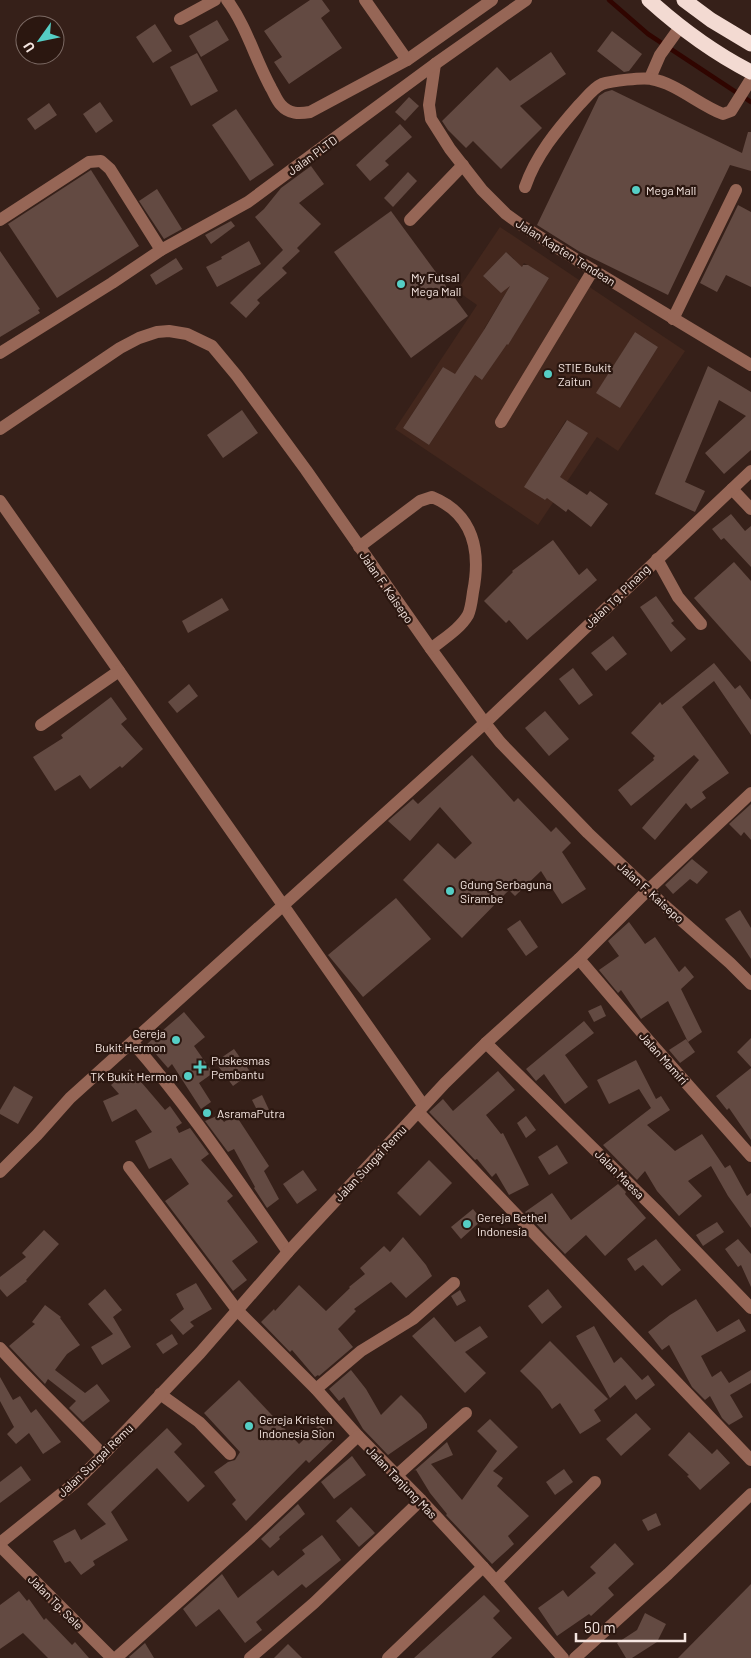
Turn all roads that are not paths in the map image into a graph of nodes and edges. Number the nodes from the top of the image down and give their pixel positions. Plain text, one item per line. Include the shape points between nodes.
1 (215, 0) edge
2 (227, 0) edge
3 (365, 0) edge
4 (492, 0) edge
5 (526, 0) edge
6 (649, 0) edge
7 (684, 0) edge
8 (180, 19) dead end
9 (680, 27) junction
10 (751, 44) edge
11 (407, 60) junction
12 (435, 64) junction
13 (650, 78) junction
14 (749, 79) edge
15 (463, 165) junction
16 (525, 187) dead end
17 (736, 190) dead end
18 (0, 220) edge
19 (410, 220) dead end
20 (161, 250) junction
21 (593, 270) junction
22 (673, 319) junction
23 (0, 353) edge
24 (751, 365) edge
25 (501, 422) dead end
26 (0, 429) edge
27 (751, 471) edge
28 (732, 489) junction
29 (0, 501) edge
30 (751, 509) edge
31 (359, 547) junction
32 (657, 559) junction
33 (701, 624) dead end
34 (431, 648) junction
35 (119, 671) junction
36 (484, 723) junction
37 (41, 725) dead end
38 (751, 793) edge
39 (648, 890) junction
40 (283, 906) junction
41 (579, 959) junction
42 (751, 984) edge
43 (133, 1043) junction
44 (486, 1043) junction
45 (420, 1109) junction
46 (751, 1156) edge
47 (129, 1167) dead end
48 (0, 1172) edge
49 (288, 1252) junction
50 (454, 1283) dead end
51 (751, 1308) edge
52 (237, 1310) junction
53 (0, 1348) edge
54 (316, 1389) junction
55 (160, 1394) junction
56 (466, 1413) dead end
57 (358, 1436) junction
58 (230, 1454) dead end
59 (103, 1455) junction
60 (751, 1460) edge
61 (396, 1476) junction
62 (595, 1482) dead end
63 (751, 1494) edge
64 (421, 1500) junction
65 (0, 1544) edge
66 (483, 1567) junction
67 (496, 1581) junction
68 (112, 1658) edge
69 (116, 1658) edge
70 (250, 1658) edge
71 (388, 1658) edge
72 (564, 1658) edge
73 (575, 1658) edge

1 - 8 street
2 - 11 street via 236,12 260,68 281,105 296,114 310,112
3 - 11 street
4 - 11 street
5 - 12 street, Jalan PLTD
6 - 9 highway
7 - 10 highway
9 - 13 street via 660,55
9 - 14 highway via 728,60
12 - 15 street, Jalan Kapten Tendean via 429,105 431,119
12 - 20 street, Jalan PLTD via 248,202
13 - 14 street via 723,114 731,111
13 - 16 street via 601,85 589,94 542,150
15 - 19 street
15 - 21 street, Jalan Kapten Tendean via 506,214
17 - 22 street
18 - 20 street via 89,162 101,161 110,168
20 - 23 street, Jalan PLTD
21 - 22 street, Jalan Kapten Tendean
21 - 25 street
22 - 24 street, Jalan Kapten Tendean
26 - 31 street, Jalan F. Kaisepo via 139,338 157,332 186,334 212,346 237,376
27 - 28 street, Jalan Tg. Pinang
28 - 30 street
28 - 32 street, Jalan Tg. Pinang
29 - 35 street
31 - 34 street, Jalan F. Kaisepo
31 - 34 street via 420,501 432,497 461,517 470,532 477,556 471,602 468,614 458,627
32 - 33 street via 678,597
32 - 36 street, Jalan Tg. Pinang
34 - 36 street, Jalan F. Kaisepo
35 - 37 street
35 - 40 street
36 - 39 street, Jalan F. Kaisepo via 588,833
36 - 40 street, Jalan Tg. Pinang
38 - 39 street, Jalan Sungai Remu
39 - 41 street, Jalan Sungai Remu
39 - 42 street, Jalan F. Kaisepo
40 - 43 street, Jalan Tg. Pinang
40 - 45 street
41 - 44 street, Jalan Sungai Remu
41 - 46 street, Jalan Mamiri
43 - 48 street, Jalan Tg. Pinang via 70,1098
43 - 49 street via 185,1107
44 - 45 street, Jalan Sungai Remu
44 - 51 street, Jalan Maesa
45 - 49 street, Jalan Sungai Remu
45 - 60 street
47 - 52 street, Jalan Tanjung Mas
49 - 52 street, Jalan Sungai Remu
50 - 54 street via 412,1319 361,1351
52 - 54 street, Jalan Tanjung Mas
52 - 55 street, Jalan Sungai Remu
53 - 59 street
54 - 57 street, Jalan Tanjung Mas
55 - 58 street via 199,1422
55 - 59 street, Jalan Sungai Remu
56 - 61 street
57 - 61 street, Jalan Tanjung Mas
57 - 69 street
59 - 65 street, Jalan Sungai Remu via 76,1482
61 - 64 street, Jalan Tanjung Mas
62 - 67 street
63 - 73 street
64 - 66 street, Jalan Tanjung Mas
64 - 70 street via 314,1603
65 - 68 street, Jalan Tg. Sele
66 - 67 street, Jalan Tanjung Mas
66 - 71 street
67 - 72 street, Jalan Tanjung Mas

